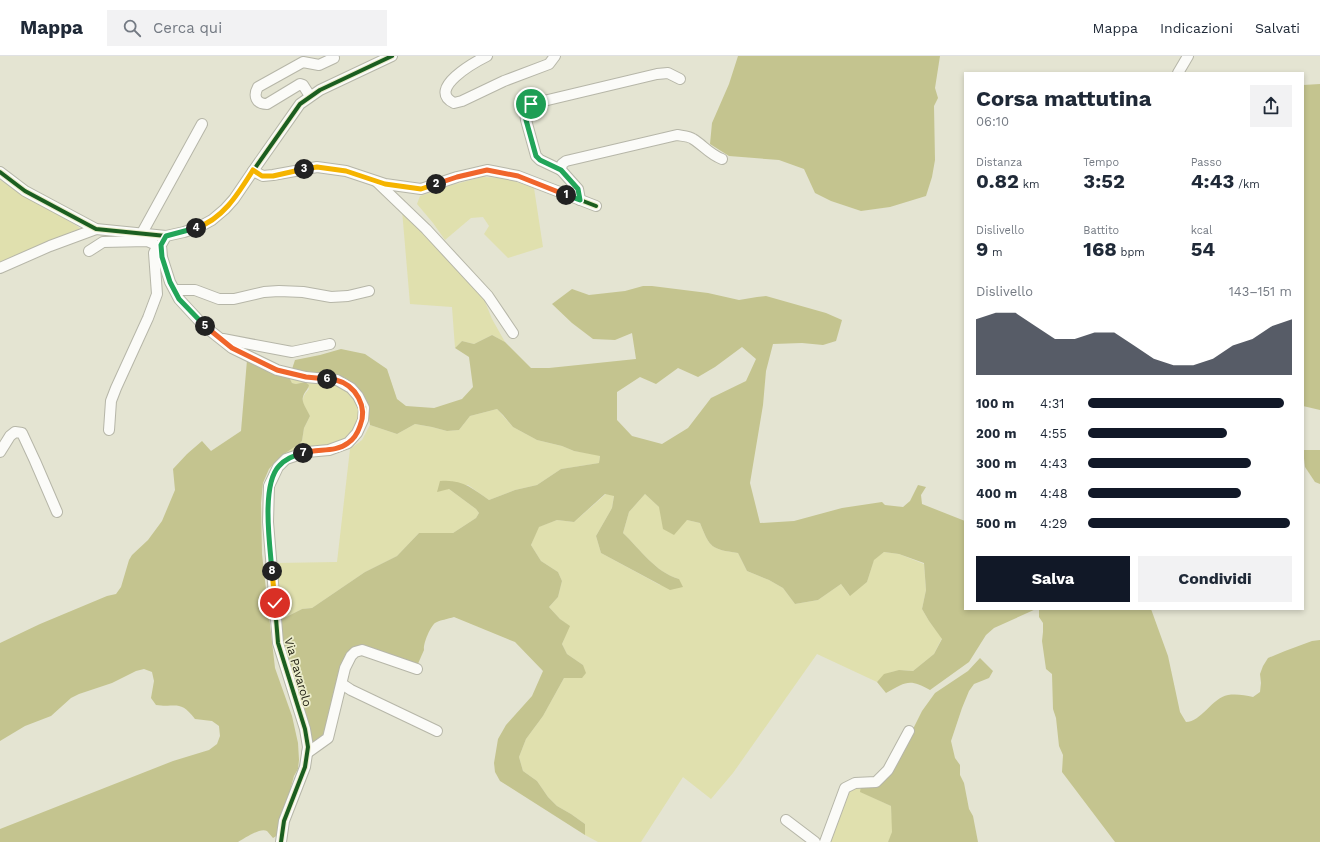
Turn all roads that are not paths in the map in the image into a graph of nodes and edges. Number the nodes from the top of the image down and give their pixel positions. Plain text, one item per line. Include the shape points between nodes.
1 (392, 56) edge
2 (487, 56) edge
3 (556, 56) edge
4 (1188, 56) edge
5 (334, 58) dead end
6 (1179, 72) edge
7 (680, 79) dead end
8 (310, 96) junction
9 (202, 124) dead end
10 (722, 159) dead end
11 (253, 170) junction
12 (561, 170) junction
13 (0, 172) edge
14 (375, 181) junction
15 (580, 200) junction
16 (596, 206) dead end
17 (96, 230) junction
18 (142, 233) junction
19 (161, 243) junction
20 (89, 251) dead end
21 (0, 268) edge
22 (175, 290) junction
23 (369, 291) dead end
24 (513, 333) dead end
25 (221, 339) junction
26 (330, 344) dead end
27 (109, 430) dead end
28 (0, 452) edge
29 (57, 512) dead end
30 (417, 669) dead end
31 (342, 684) junction
32 (437, 731) dead end
33 (909, 731) dead end
34 (307, 753) junction
35 (786, 820) dead end
36 (281, 842) edge
37 (814, 842) edge
38 (824, 842) edge

1 - 8 street
2 - 3 street via 474,62 456,76 446,90 445,96 448,100 454,103 462,101 549,64
4 - 6 street
5 - 8 street via 319,65 303,62 258,87 255,93 257,101 267,104 303,84
7 - 12 street via 668,73 657,74 531,104 525,112 536,156
8 - 11 street via 300,104
9 - 18 street
10 - 12 street via 692,138 677,135 566,161 562,164
11 - 14 street via 262,176 273,176 317,167 346,171
11 - 19 street via 234,199 212,220
12 - 15 street via 578,189
13 - 17 street via 25,191
14 - 15 street via 421,189 487,170 518,176
14 - 24 street via 426,229 488,296
15 - 16 street
17 - 18 street
17 - 21 street via 50,246
18 - 19 street via 156,236
19 - 20 street via 103,242
19 - 22 street, Via Pavarolo via 164,264
19 - 27 street via 154,252 157,294 111,401
22 - 23 street via 195,290 219,299 279,291 331,297
22 - 25 street, Via Pavarolo via 179,299 203,325
25 - 26 street via 292,352
25 - 34 street, Via Pavarolo via 232,348 277,370 306,377 337,380 351,388 364,408 358,432 348,443 329,450 307,452 286,459 278,467 269,486 268,522 278,643 304,729
28 - 29 street via 10,436 15,432 22,433
30 - 31 street via 362,650 351,656 345,668
31 - 32 street
31 - 34 street via 328,738
33 - 38 street via 886,774 876,782 855,783 845,788
34 - 36 street, Via Pavarolo via 305,767 284,821
35 - 37 street

